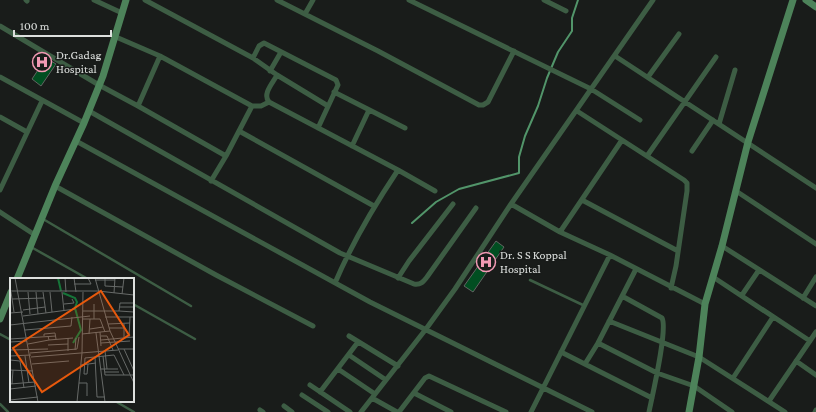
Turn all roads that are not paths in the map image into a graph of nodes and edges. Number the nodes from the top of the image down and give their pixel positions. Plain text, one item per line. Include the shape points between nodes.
1 (94, 0) edge
2 (126, 0) edge
3 (145, 0) edge
4 (277, 0) edge
5 (313, 0) edge
6 (409, 0) edge
7 (544, 0) edge
8 (653, 0) edge
9 (793, 0) edge
10 (806, 0) edge
11 (816, 7) edge
12 (566, 11) dead end
13 (122, 13) junction
14 (305, 14) junction
15 (0, 26) edge
16 (679, 34) dead end
17 (116, 37) junction
18 (514, 51) junction
19 (281, 52) junction
20 (160, 56) junction
21 (615, 56) junction
22 (716, 57) dead end
23 (252, 58) junction
24 (735, 70) dead end
25 (270, 71) junction
26 (277, 75) junction
27 (648, 77) junction
28 (1, 78) edge
29 (99, 85) junction
30 (591, 90) junction
31 (334, 92) junction
32 (42, 101) junction
33 (685, 101) junction
34 (269, 102) junction
35 (138, 106) junction
36 (252, 106) junction
37 (328, 106) junction
38 (369, 110) junction
39 (577, 110) junction
40 (89, 111) junction
41 (0, 117) edge
42 (640, 120) dead end
43 (713, 120) junction
44 (84, 123) junction
45 (719, 124) junction
46 (318, 128) junction
47 (405, 128) dead end
48 (27, 132) junction
49 (239, 132) junction
50 (76, 140) junction
51 (622, 140) junction
52 (748, 142) junction
53 (352, 146) junction
54 (692, 151) dead end
55 (226, 156) junction
56 (647, 156) junction
57 (398, 170) junction
58 (211, 181) junction
59 (55, 186) junction
60 (816, 188) edge
61 (0, 190) edge
62 (736, 191) junction
63 (435, 192) dead end
64 (582, 200) junction
65 (452, 204) dead end
66 (512, 204) junction
67 (374, 206) junction
68 (476, 208) dead end
69 (0, 212) edge
70 (42, 218) junction
71 (560, 232) junction
72 (35, 235) junction
73 (816, 244) edge
74 (722, 246) junction
75 (30, 247) junction
76 (678, 251) junction
77 (610, 256) junction
78 (346, 257) junction
79 (636, 269) junction
80 (759, 270) junction
81 (713, 277) junction
82 (816, 277) edge
83 (16, 278) edge
84 (86, 278) edge
85 (398, 278) junction
86 (530, 280) dead end
87 (335, 283) junction
88 (671, 288) junction
89 (10, 294) edge
90 (742, 295) junction
91 (622, 296) junction
92 (803, 298) junction
93 (705, 304) junction
94 (134, 305) edge
95 (190, 306) dead end
96 (584, 306) junction
97 (816, 306) edge
98 (773, 317) junction
99 (0, 319) edge
100 (609, 321) junction
101 (314, 326) dead end
102 (426, 329) junction
103 (816, 332) edge
104 (0, 334) edge
105 (348, 336) dead end
106 (10, 339) edge
107 (195, 339) dead end
108 (810, 341) junction
109 (358, 342) junction
110 (598, 343) junction
111 (662, 343) junction
112 (561, 352) junction
113 (349, 355) junction
114 (699, 357) junction
115 (796, 361) junction
116 (585, 364) junction
117 (398, 366) junction
118 (338, 369) junction
119 (657, 373) junction
120 (816, 375) edge
121 (733, 378) junction
122 (386, 380) junction
123 (310, 385) dead end
124 (694, 386) junction
125 (543, 388) junction
126 (320, 392) junction
127 (414, 393) junction
128 (302, 395) dead end
129 (373, 396) junction
130 (652, 398) junction
131 (769, 401) junction
132 (117, 402) edge
133 (0, 404) edge
134 (284, 406) dead end
135 (495, 410) edge
136 (8, 412) edge
137 (134, 412) edge
138 (292, 412) edge
139 (328, 412) edge
140 (350, 412) edge
141 (361, 412) edge
142 (398, 412) edge
143 (451, 412) edge
144 (506, 412) edge
145 (531, 412) edge
146 (591, 412) edge
147 (649, 412) edge
148 (689, 412) edge
149 (732, 412) edge
150 (785, 412) edge

1 - 13 street
2 - 13 street
3 - 23 street
4 - 14 street
5 - 14 street
6 - 18 street
7 - 12 street
8 - 21 street
9 - 52 street
10 - 11 street
13 - 17 street
14 - 18 street via 479,105 488,102
15 - 29 street
16 - 27 street
17 - 20 street
17 - 29 street
18 - 30 street
19 - 23 street via 264,43
19 - 25 street
19 - 31 street via 336,80 338,85
20 - 35 street
20 - 36 street
21 - 27 street
21 - 30 street
22 - 33 street
23 - 25 street
24 - 45 street
25 - 26 street
26 - 34 street via 266,94
26 - 37 street
27 - 33 street
28 - 32 street
29 - 35 street
29 - 40 street
30 - 39 street
30 - 42 street
31 - 37 street
31 - 38 street
32 - 44 street
32 - 48 street
33 - 43 street
33 - 56 street
34 - 36 street via 261,106
34 - 46 street
35 - 55 street
36 - 49 street
37 - 46 street
38 - 47 street
38 - 53 street
39 - 51 street
39 - 66 street
40 - 44 street
40 - 58 street
41 - 48 street
43 - 45 street
43 - 54 street
44 - 50 street
45 - 52 street
46 - 53 street
48 - 61 street
49 - 55 street
49 - 67 street
50 - 59 street
50 - 87 street
51 - 56 street
51 - 64 street
52 - 60 street
52 - 62 street
53 - 57 street
55 - 58 street
56 - 76 street via 687,183 688,191
57 - 63 street
57 - 67 street
58 - 78 street
59 - 70 street
59 - 101 street
62 - 73 street
62 - 74 street
64 - 71 street
64 - 76 street
65 - 85 street
66 - 71 street
66 - 102 street
67 - 78 street
68 - 85 street via 422,283 418,285
69 - 72 street
70 - 72 street
70 - 95 lane
71 - 77 street
72 - 75 street
74 - 80 street
74 - 81 street
75 - 83 street
75 - 84 lane
76 - 88 street
77 - 79 street
77 - 96 street
78 - 85 street
78 - 87 street
79 - 88 street
79 - 91 street
80 - 90 street
80 - 92 street
81 - 90 street
81 - 93 street
82 - 92 street
86 - 96 lane
87 - 102 street
88 - 93 street
89 - 99 street
90 - 98 street
91 - 100 street
91 - 111 street via 662,318
92 - 97 street
93 - 114 street
94 - 107 lane
96 - 112 street
98 - 108 street
98 - 121 street
100 - 110 street
100 - 111 street
102 - 117 street
102 - 125 street
103 - 108 street
104 - 106 lane
105 - 109 street
108 - 115 street
109 - 113 street
109 - 117 street
110 - 116 street
110 - 119 street
111 - 114 street
111 - 119 street
112 - 116 street
112 - 125 street
113 - 118 street
113 - 122 street
114 - 121 street
114 - 124 street
115 - 120 street
115 - 131 street
116 - 130 street
117 - 122 street
118 - 126 street
118 - 129 street
119 - 124 street
119 - 130 street
121 - 131 street
122 - 129 street
123 - 126 street
124 - 148 street
124 - 149 street
125 - 145 street
125 - 146 street
126 - 140 street
127 - 135 street via 429,376
127 - 142 street
127 - 143 street
128 - 139 street
129 - 141 street
129 - 142 street
130 - 147 street
131 - 150 street
132 - 137 lane
133 - 136 lane
134 - 138 street
135 - 144 street

